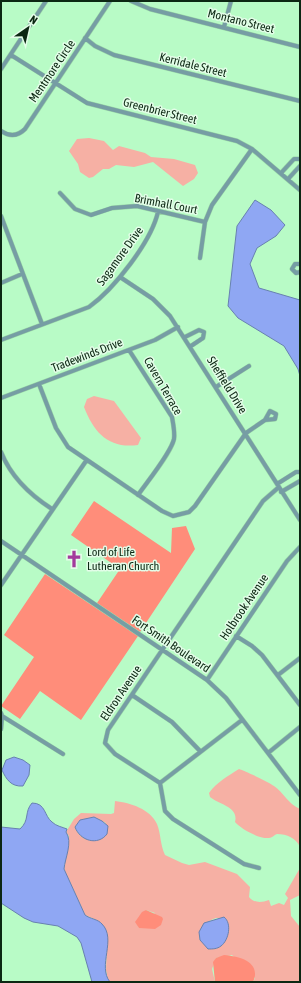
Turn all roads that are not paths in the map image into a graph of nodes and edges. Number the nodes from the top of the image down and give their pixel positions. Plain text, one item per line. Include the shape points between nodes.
1 (46, 1) edge
2 (110, 1) edge
3 (131, 1) edge
4 (231, 1) edge
5 (224, 27) junction
6 (85, 38) junction
7 (300, 47) edge
8 (11, 55) junction
9 (1, 69) edge
10 (55, 83) junction
11 (300, 101) edge
12 (1, 131) edge
13 (252, 148) junction
14 (300, 159) edge
15 (300, 166) edge
16 (281, 173) junction
17 (288, 179) junction
18 (300, 190) edge
19 (60, 193) dead end
20 (158, 212) junction
21 (1, 216) edge
22 (205, 222) junction
23 (3, 225) edge
24 (200, 258) dead end
25 (300, 264) edge
26 (300, 272) edge
27 (22, 274) junction
28 (120, 277) junction
29 (1, 282) edge
30 (42, 324) junction
31 (178, 327) junction
32 (185, 337) junction
33 (1, 340) edge
34 (191, 346) junction
35 (129, 350) junction
36 (249, 366) dead end
37 (39, 384) junction
38 (216, 387) junction
39 (1, 398) edge
40 (265, 420) dead end
41 (246, 433) junction
42 (1, 452) edge
43 (86, 461) junction
44 (300, 472) edge
45 (300, 481) edge
46 (278, 486) junction
47 (281, 492) junction
48 (138, 495) junction
49 (52, 509) junction
50 (300, 520) edge
51 (1, 541) edge
52 (300, 547) edge
53 (21, 556) junction
54 (1, 585) edge
55 (236, 636) junction
56 (162, 649) junction
57 (300, 658) edge
58 (278, 675) junction
59 (207, 680) junction
60 (132, 695) junction
61 (300, 705) edge
62 (2, 715) edge
63 (242, 720) junction
64 (300, 727) edge
65 (1, 729) edge
66 (200, 752) junction
67 (268, 753) junction
68 (63, 754) dead end
69 (160, 783) junction
70 (300, 795) edge
71 (259, 868) dead end

1 - 8 street
2 - 6 street, Mentmore Circle
3 - 5 street, Montano Street via 150,9
4 - 5 street
5 - 7 street, Montano Street
6 - 10 street, Mentmore Circle
6 - 11 street, Kerridale Street via 114,55
8 - 9 street
8 - 10 street, Greenbrier Street
10 - 12 street, Mentmore Circle via 20,133 14,135
10 - 13 street, Greenbrier Street via 87,103 237,141
13 - 16 street, Greenbrier Street
13 - 22 street via 212,205
14 - 16 street via 294,159
15 - 17 street
16 - 17 street, Greenbrier Street
17 - 18 street, Greenbrier Street
19 - 20 street, Brimhall Court via 75,209 91,215 112,208 137,206
20 - 22 street, Brimhall Court
20 - 28 street, Sagamore Drive via 148,236
21 - 23 street
22 - 24 street
23 - 27 street
25 - 26 street via 295,264 292,269 296,273
27 - 29 street
27 - 30 street
28 - 30 street, Sagamore Drive via 90,307
28 - 31 street, Sheffield Drive via 163,307
30 - 33 street, Sagamore Drive
31 - 32 street, Sheffield Drive
31 - 35 street, Tradewinds Drive
32 - 34 street, Sheffield Drive
32 - 34 street via 199,330 204,332 203,338
34 - 38 street, Sheffield Drive
35 - 37 street, Tradewinds Drive
35 - 48 street, Cavern Terrace via 172,417 174,427 174,439 170,448
36 - 38 street
37 - 39 street, Tradewinds Drive
37 - 43 street via 61,438
38 - 41 street, Sheffield Drive
40 - 41 street
41 - 46 street, Sheffield Drive
41 - 48 street via 189,512 173,516
42 - 49 street via 20,483
43 - 48 street
43 - 49 street
44 - 46 street, Eldron Avenue via 296,472
45 - 47 street
46 - 47 street, Sheffield Drive
46 - 56 street, Eldron Avenue via 263,501
47 - 50 street, Sheffield Drive
49 - 53 street
51 - 53 street, Fort Smith Boulevard
52 - 55 street, Holbrook Avenue via 287,561
53 - 54 street
53 - 56 street, Fort Smith Boulevard
55 - 58 street via 252,646
55 - 59 street, Holbrook Avenue
56 - 59 street, Fort Smith Boulevard
56 - 60 street, Eldron Avenue
57 - 58 street
58 - 61 street
59 - 63 street, Fort Smith Boulevard via 226,698
60 - 66 street via 172,722
60 - 69 street, Eldron Avenue via 108,730 105,743 115,754
62 - 65 street
62 - 68 street
63 - 66 street
63 - 67 street, Fort Smith Boulevard
64 - 67 street
66 - 69 street
67 - 70 street, Fort Smith Boulevard
69 - 71 street via 165,811 174,819 244,864

